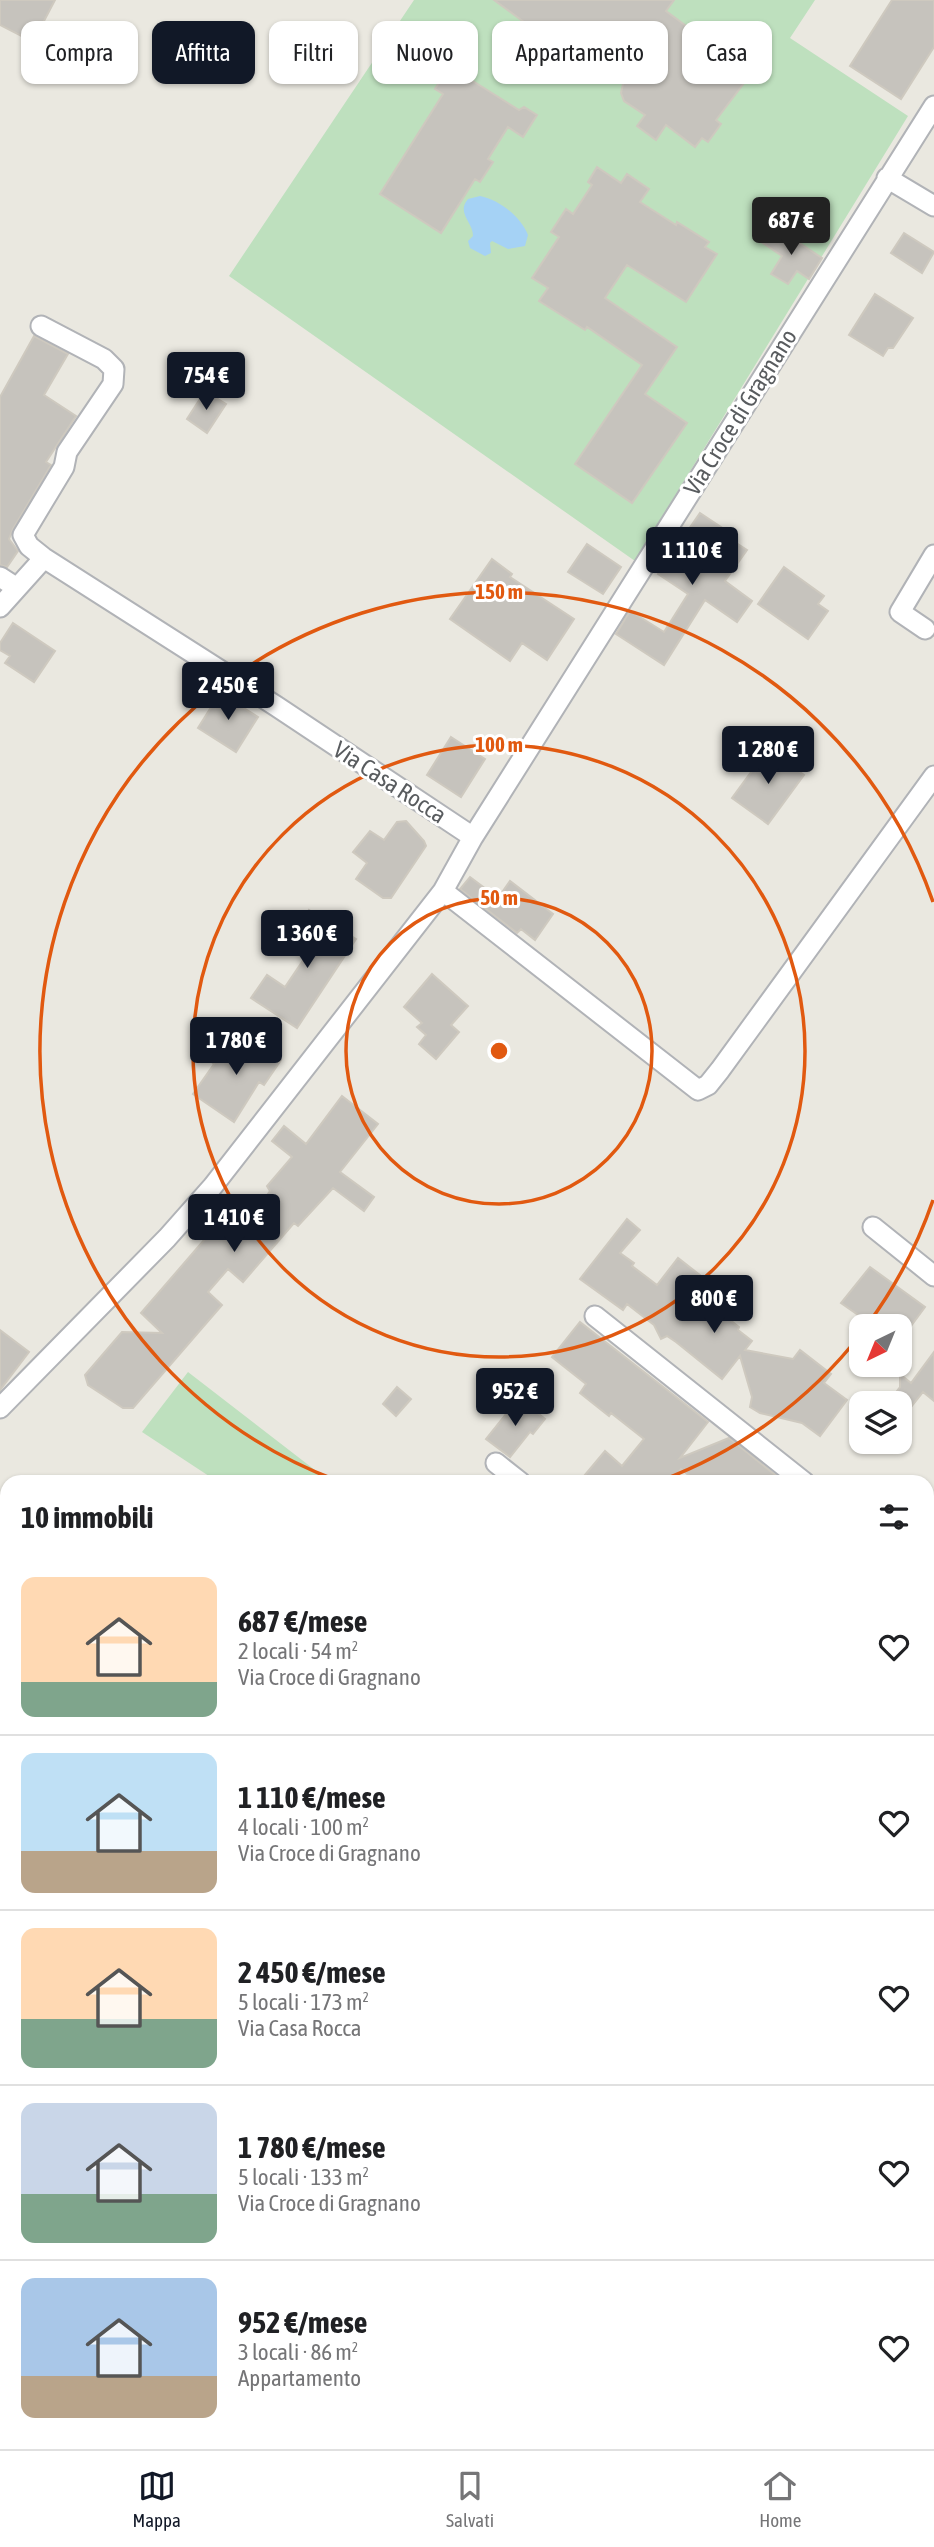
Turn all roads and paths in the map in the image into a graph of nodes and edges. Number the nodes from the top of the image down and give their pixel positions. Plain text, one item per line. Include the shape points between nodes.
1 (934, 106) edge
2 (887, 178) junction
3 (934, 206) edge
4 (41, 326) dead end
5 (934, 555) edge
6 (44, 558) junction
7 (8, 582) edge
8 (0, 607) edge
9 (925, 629) dead end
10 (934, 776) edge
11 (473, 837) junction
12 (443, 891) junction
13 (873, 1227) dead end
14 (934, 1276) edge
15 (595, 1316) dead end
16 (0, 1408) edge
17 (496, 1463) dead end
18 (511, 1475) edge
19 (795, 1475) edge

1 - 2 street, Via Croce di Gragnano
2 - 3 street
2 - 11 street, Via Croce di Gragnano
4 - 6 street via 104,359 114,369 113,384 67,452 64,467 23,535
5 - 9 street via 900,612
6 - 7 street
6 - 11 street, Via Casa Rocca
7 - 8 street
10 - 12 street via 708,1086 698,1090
11 - 12 street, Via Croce di Gragnano
12 - 16 street, Via Croce di Gragnano via 213,1186
13 - 14 street
15 - 19 street
17 - 18 street

